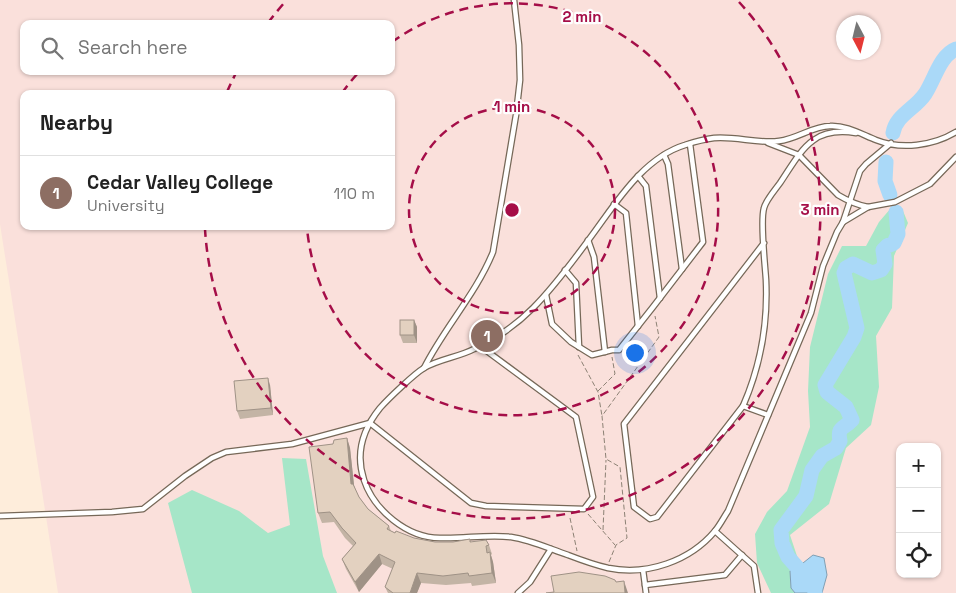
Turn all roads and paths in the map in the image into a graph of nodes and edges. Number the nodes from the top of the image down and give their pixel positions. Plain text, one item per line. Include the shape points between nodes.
1 (514, 0) edge
2 (956, 132) edge
3 (864, 135) junction
4 (767, 142) junction
5 (690, 144) junction
6 (891, 144) junction
7 (664, 155) junction
8 (799, 155) junction
9 (956, 156) edge
10 (638, 176) junction
11 (850, 202) junction
12 (614, 204) junction
13 (868, 207) junction
14 (843, 222) junction
15 (588, 240) junction
16 (764, 243) junction
17 (565, 270) junction
18 (682, 270) junction
19 (546, 295) junction
20 (660, 298) junction
21 (638, 326) junction
22 (571, 342) junction
23 (480, 346) junction
24 (579, 347) junction
25 (612, 350) junction
26 (605, 352) junction
27 (424, 368) junction
28 (598, 392) junction
29 (742, 406) junction
30 (768, 415) junction
31 (602, 416) dead end
32 (370, 423) junction
33 (606, 459) dead end
34 (584, 509) junction
35 (0, 516) edge
36 (570, 518) dead end
37 (603, 530) junction
38 (715, 531) junction
39 (616, 545) dead end
40 (551, 550) junction
41 (742, 555) junction
42 (579, 559) junction
43 (643, 570) junction
44 (645, 585) junction
45 (518, 593) edge
46 (646, 593) edge
47 (758, 593) edge

1 - 27 lane via 520,80 493,252 484,273
2 - 6 lane via 924,144
3 - 4 lane via 842,126 823,126 781,141
3 - 6 lane
3 - 8 lane via 831,132 810,143
4 - 5 lane via 712,138
4 - 8 lane
5 - 7 lane
5 - 18 lane via 703,242
6 - 11 lane via 860,171
7 - 10 lane
7 - 18 lane via 668,164
8 - 11 lane
8 - 16 lane via 764,208
9 - 13 lane via 930,184 895,202
10 - 12 lane
10 - 20 lane via 646,186
11 - 13 lane
11 - 14 lane
12 - 15 lane
12 - 21 lane via 626,213
13 - 14 lane
14 - 30 lane via 823,266 811,313
15 - 17 lane
15 - 26 lane via 594,257
16 - 29 lane via 764,326 759,359
16 - 29 lane via 624,424 634,507 650,519 657,517
17 - 19 lane
17 - 24 lane via 576,284
18 - 20 lane
19 - 22 lane via 552,324
19 - 23 lane via 518,322
20 - 21 lane
21 - 25 lane via 619,350
22 - 24 lane
22 - 28 path
23 - 27 lane
23 - 34 lane via 576,417 593,498
24 - 26 lane via 592,356
25 - 26 lane
25 - 28 path via 615,374
27 - 32 lane via 385,402
28 - 31 path
29 - 30 lane
30 - 38 lane via 728,511
32 - 34 lane via 471,503
32 - 35 lane via 292,444 226,452 185,476 143,509
32 - 40 lane via 361,442 362,476 374,500 390,518 427,536 512,537
33 - 37 path
34 - 37 path
36 - 42 path
37 - 39 path
38 - 41 lane
38 - 43 lane via 682,557
40 - 42 lane
40 - 45 lane via 530,582
41 - 44 lane via 725,575
41 - 47 lane via 754,566
42 - 43 lane via 607,568
43 - 44 lane
44 - 46 lane

